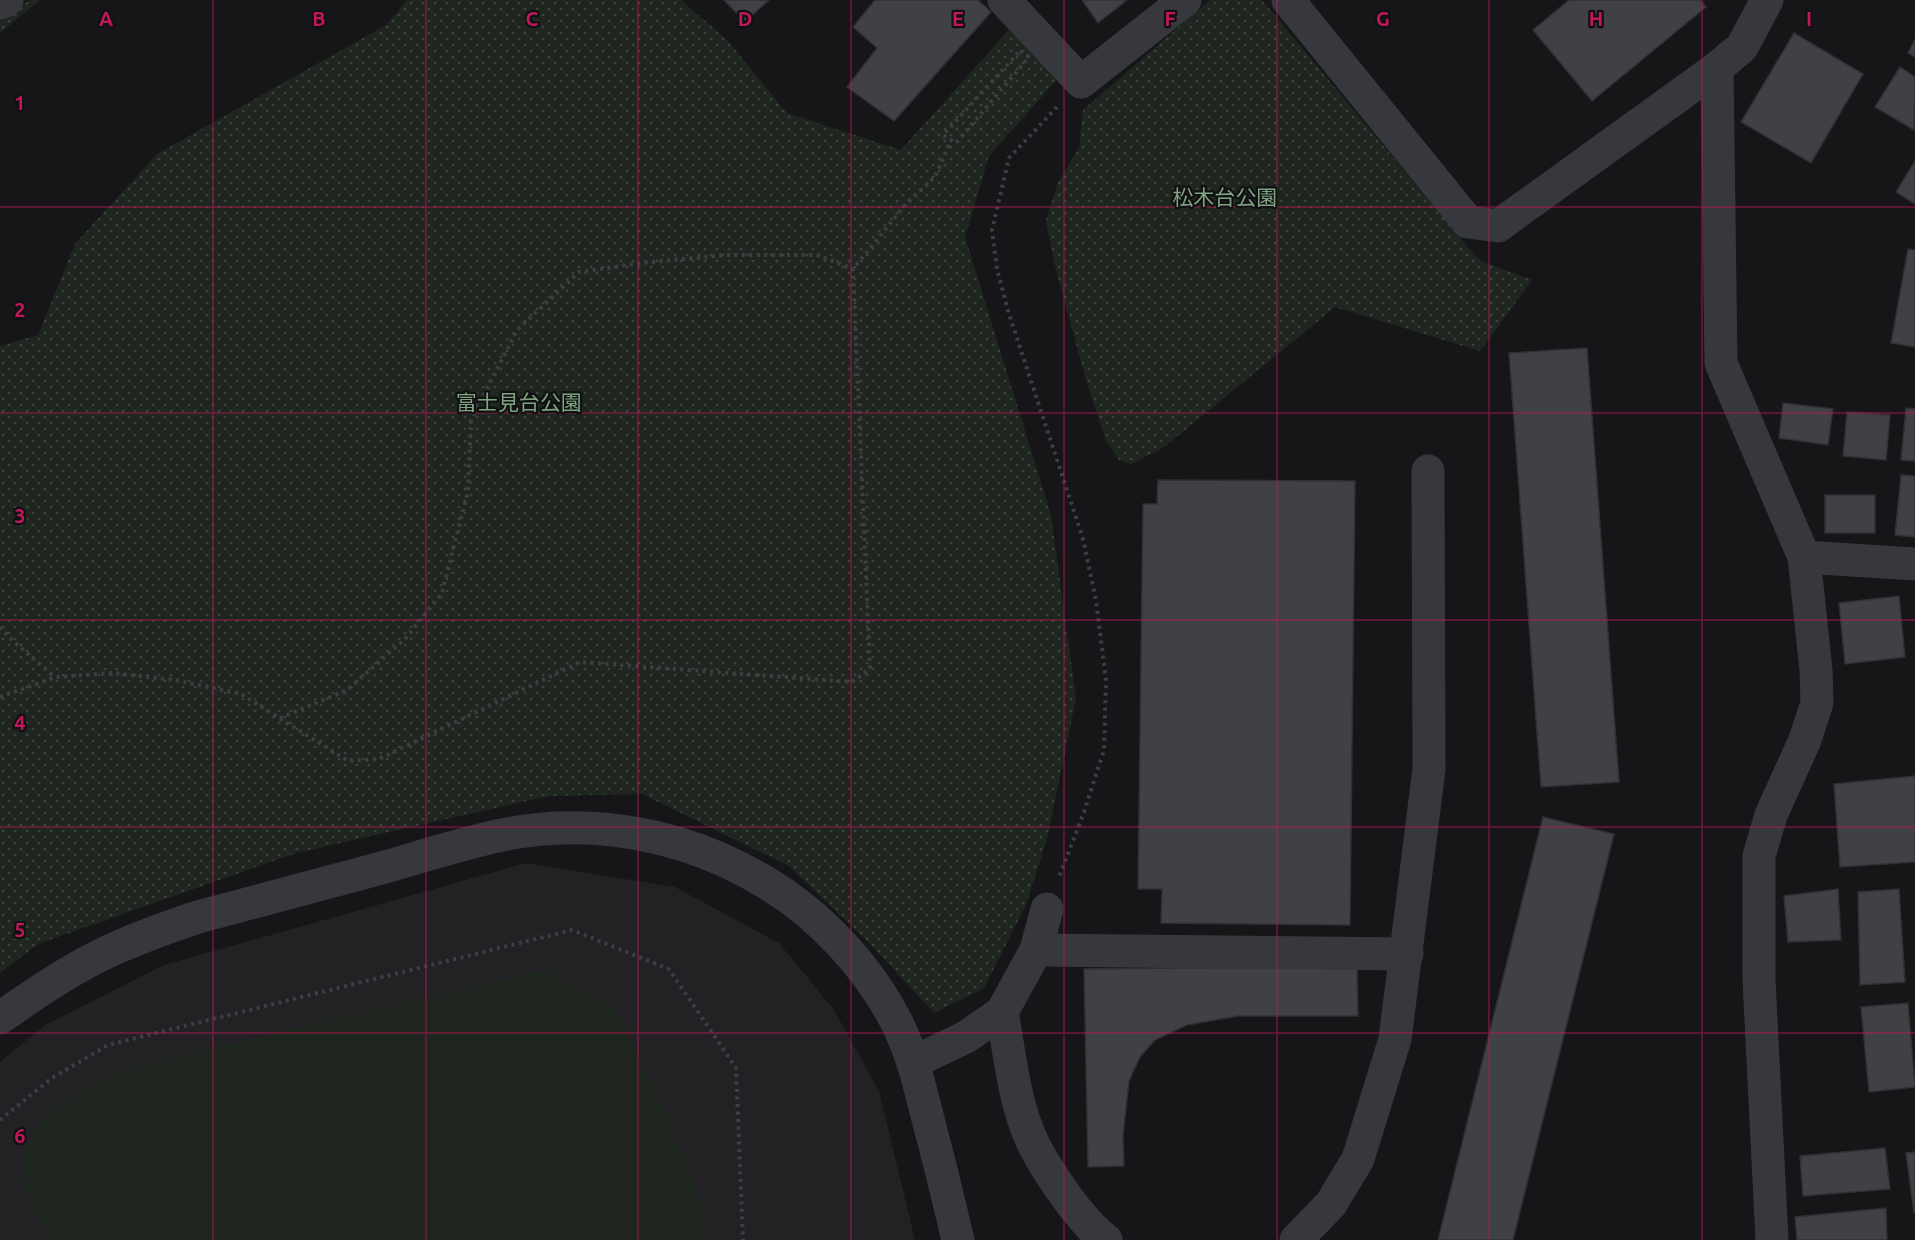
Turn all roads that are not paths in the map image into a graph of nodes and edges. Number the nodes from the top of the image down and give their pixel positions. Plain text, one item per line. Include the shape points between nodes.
1 (7, 0) edge
2 (1004, 0) edge
3 (1185, 0) edge
4 (1288, 0) edge
5 (1767, 0) edge
6 (0, 3) edge
7 (1717, 68) junction
8 (1428, 471) dead end
9 (1804, 558) junction
10 (1915, 564) edge
11 (1047, 909) road end
12 (1036, 950) junction
13 (1407, 954) junction
14 (1002, 1012) junction
15 (0, 1018) edge
16 (914, 1062) junction
17 (958, 1240) edge
18 (1106, 1240) edge
19 (1296, 1240) edge
20 (1772, 1240) edge

1 - 6 street
2 - 3 street via 1081,82
4 - 7 street via 1468,222 1498,226
5 - 7 street via 1742,47
7 - 9 street via 1721,363
8 - 13 street via 1429,769
9 - 10 street
9 - 20 street via 1816,703 1805,740 1771,815 1759,856 1759,980
11 - 12 street
12 - 13 street
12 - 14 street
13 - 19 street via 1395,1039 1358,1159 1331,1204
14 - 16 street via 966,1037
14 - 18 street via 1016,1089 1033,1142 1061,1190 1095,1233
15 - 16 street via 101,955 198,917 502,835 564,828 607,829 660,838 704,852 780,891 821,923 871,982
16 - 17 street

